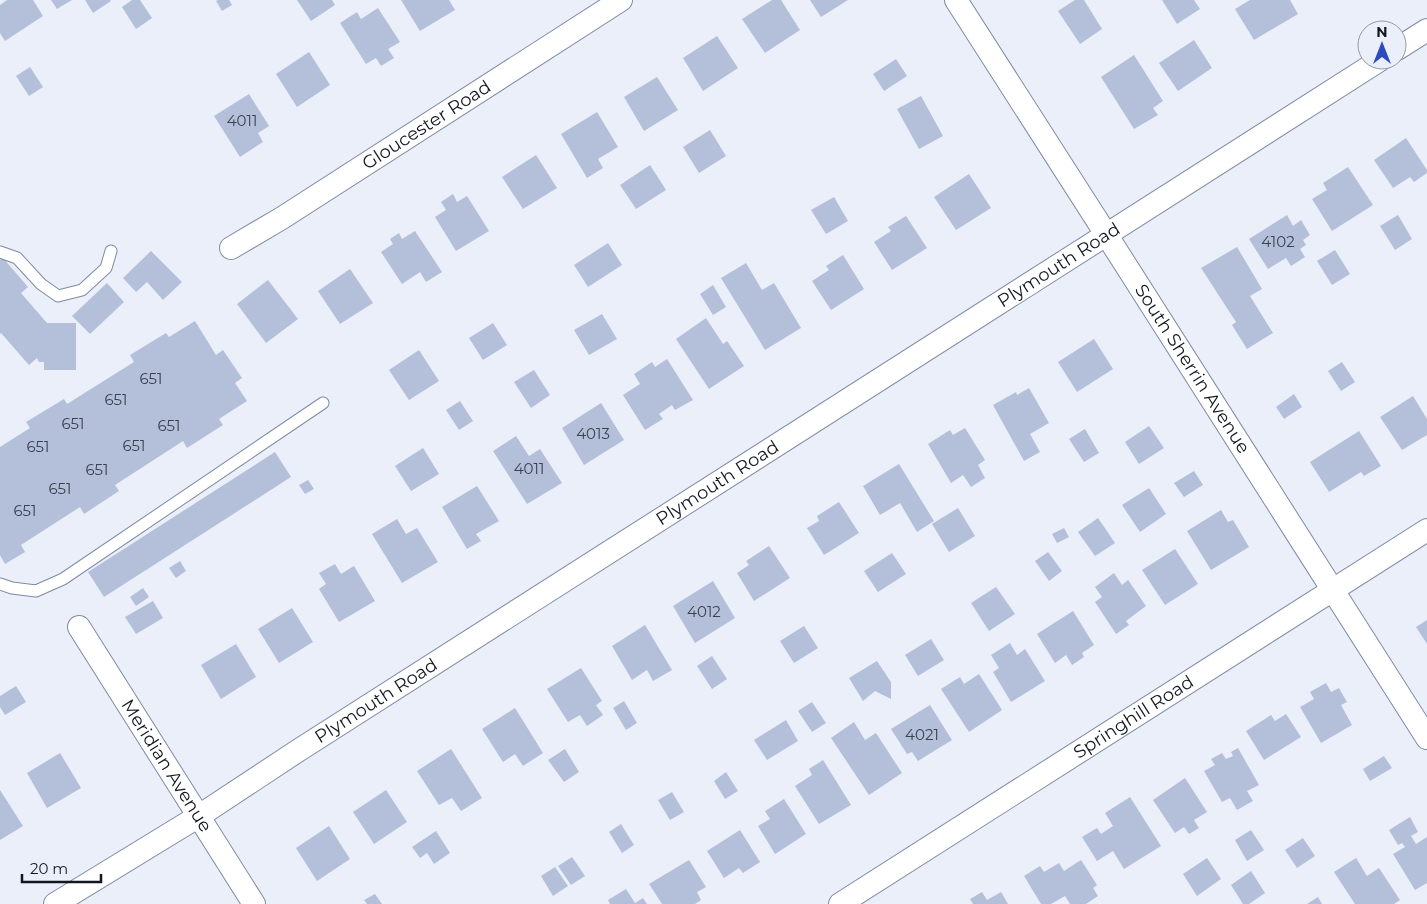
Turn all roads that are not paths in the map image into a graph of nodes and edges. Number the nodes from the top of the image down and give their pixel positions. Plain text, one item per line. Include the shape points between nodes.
1 (622, 0) edge
2 (956, 0) edge
3 (1427, 30) edge
4 (1407, 43) edge
5 (1364, 70) edge
6 (1106, 236) junction
7 (231, 248) dead end
8 (112, 250) dead end
9 (0, 252) edge
10 (323, 403) dead end
11 (1427, 530) edge
12 (0, 584) edge
13 (1334, 589) junction
14 (80, 627) dead end
15 (1427, 738) edge
16 (199, 816) junction
17 (55, 904) edge
18 (254, 904) edge
19 (840, 904) edge

1 - 7 street, Gloucester Road
2 - 6 street, South Sherrin Avenue
3 - 4 street
5 - 6 street, Plymouth Road
6 - 13 street, South Sherrin Avenue
6 - 16 street, Plymouth Road
8 - 9 lane via 106,268 82,290 58,296 40,284 17,258
10 - 12 lane via 62,579 36,591
11 - 13 street, Springhill Road
13 - 15 street, South Sherrin Avenue
13 - 19 street, Springhill Road
14 - 16 street, Meridian Avenue
16 - 17 street, Plymouth Road
16 - 18 street, Meridian Avenue

